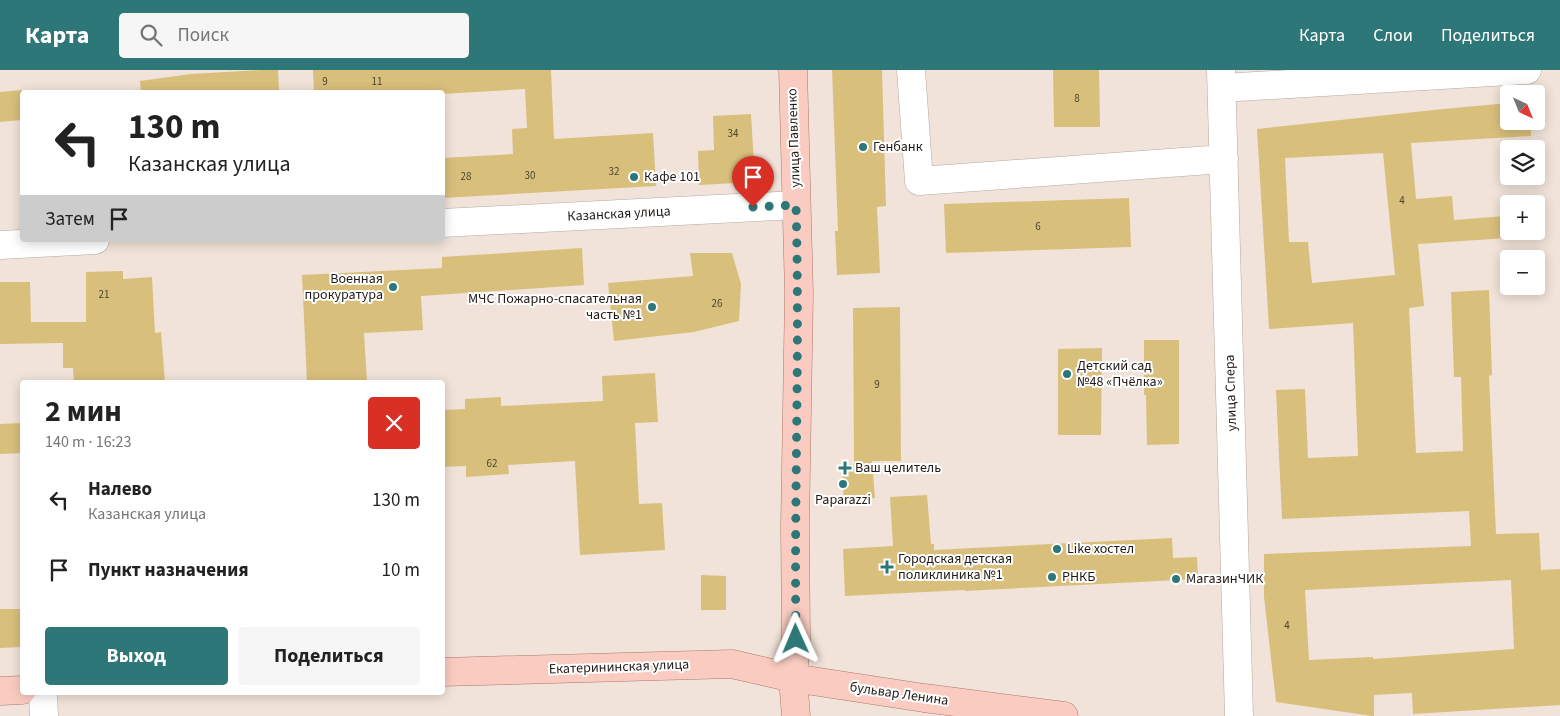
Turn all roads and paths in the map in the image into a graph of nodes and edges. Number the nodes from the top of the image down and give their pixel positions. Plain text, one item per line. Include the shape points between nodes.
1 (793, 70) edge
2 (911, 70) edge
3 (1527, 70) edge
4 (1222, 79) edge
5 (1224, 159) junction
6 (796, 205) junction
7 (445, 222) edge
8 (57, 242) edge
9 (0, 245) edge
10 (445, 672) edge
11 (793, 678) junction
12 (20, 690) edge
13 (0, 691) edge
14 (43, 695) edge
15 (44, 716) edge
16 (796, 716) edge
17 (1064, 716) edge
18 (1240, 716) edge

1 - 6 main road, улица Павленко
2 - 5 street via 919,181
3 - 4 street
4 - 5 street, улица Спера
5 - 18 street, улица Спера
6 - 7 street, Казанская улица
6 - 11 main road, улица Павленко via 799,293
8 - 9 street
10 - 11 main road, Екатерининская улица via 732,664
11 - 16 main road, улица Павленко
11 - 17 main road, бульвар Ленина
12 - 13 main road
14 - 15 street

